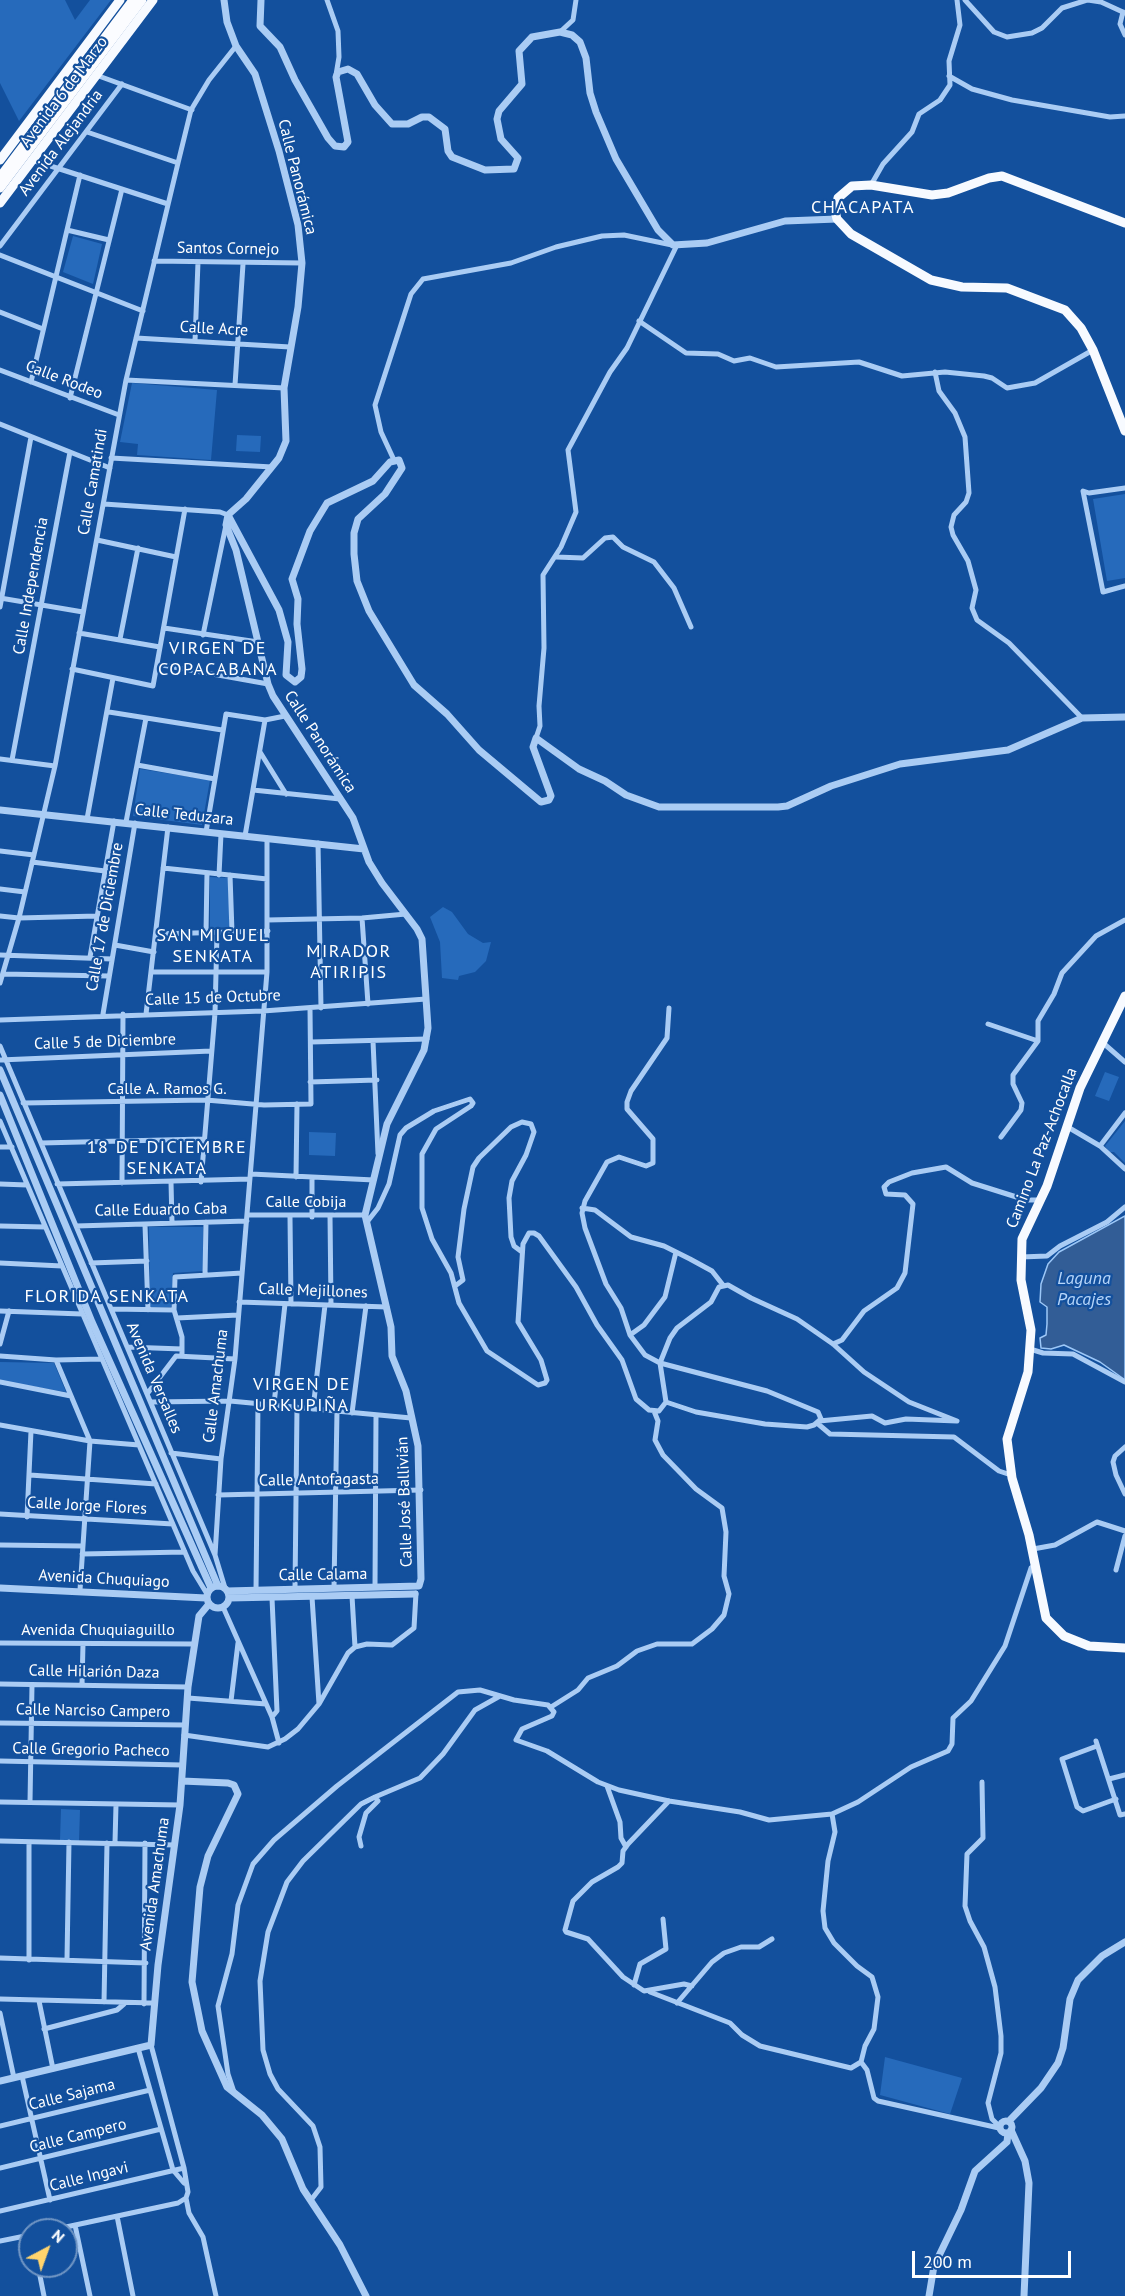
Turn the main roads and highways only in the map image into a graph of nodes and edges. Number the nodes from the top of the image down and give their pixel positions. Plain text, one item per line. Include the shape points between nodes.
1 (120, 0) edge
2 (133, 0) edge
3 (142, 0) edge
4 (153, 0) edge
5 (0, 160) edge
6 (0, 177) edge
7 (0, 188) edge
8 (0, 203) edge
9 (1125, 224) edge
10 (1125, 431) edge
11 (1125, 996) edge
12 (1125, 1648) edge

1 - 5 main road, Avenida 6 de Marzo
2 - 6 highway, Avenida 6 de Marzo
3 - 7 highway, Avenida 6 de Marzo
4 - 8 main road, Avenida 6 de Marzo
9 - 10 main road via 1002,176 932,195 871,185 852,186 838,198 835,211 851,234 931,280 962,287 1007,288 1065,310 1082,328
11 - 12 main road, Camino La Paz-Achocalla via 1101,1041 1040,1200 1026,1225 1020,1257 1031,1330 1030,1349 1025,1388 1007,1439 1011,1475 1037,1565 1046,1618 1064,1636 1089,1646

